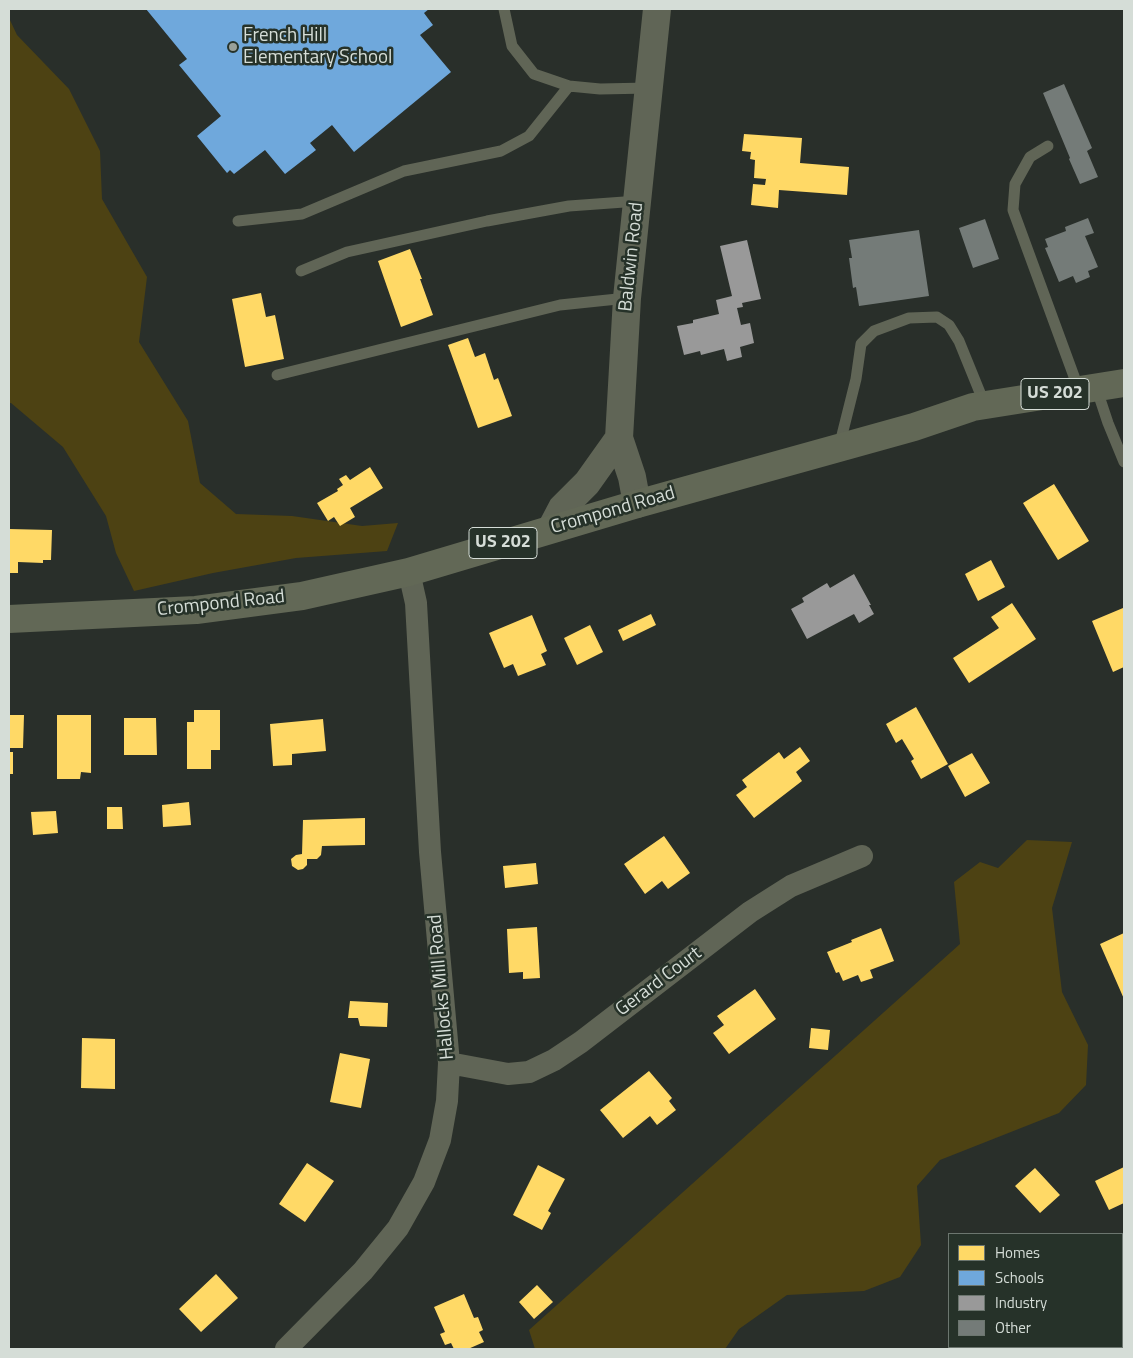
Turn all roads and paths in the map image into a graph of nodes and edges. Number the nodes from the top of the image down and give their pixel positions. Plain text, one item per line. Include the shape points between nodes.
1 (504, 9) edge
2 (657, 9) edge
3 (569, 86) junction
4 (649, 88) junction
5 (1048, 146) dead end
6 (638, 202) junction
7 (238, 221) dead end
8 (301, 271) dead end
9 (627, 298) junction
10 (277, 375) dead end
11 (1124, 383) edge
12 (1088, 388) junction
13 (985, 406) junction
14 (619, 438) junction
15 (839, 447) junction
16 (1124, 462) edge
17 (637, 504) junction
18 (551, 529) junction
19 (409, 572) junction
20 (9, 619) edge
21 (862, 856) dead end
22 (449, 1063) junction
23 (286, 1349) edge

1 - 3 lane via 512,46 534,74
2 - 4 street, Baldwin Road
3 - 4 lane
3 - 7 lane via 528,136 501,151 404,171 302,214
4 - 6 street, Baldwin Road
5 - 12 lane via 1030,157 1014,184 1013,210
6 - 8 lane via 569,206 487,221 347,252
6 - 9 street, Baldwin Road
9 - 10 lane via 560,305
9 - 14 street, Baldwin Road
11 - 12 highway, Crompond Road / US 202
12 - 13 highway, Crompond Road / US 202
12 - 16 lane via 1108,423
13 - 15 highway, Crompond Road / US 202
13 - 15 lane via 959,341 949,325 937,317 909,318 874,331 860,344 856,380
14 - 17 street, Baldwin Road
14 - 18 street via 587,482 562,508
15 - 17 highway, Crompond Road / US 202
17 - 18 highway, Crompond Road / US 202
18 - 19 highway, Crompond Road / US 202
19 - 20 highway, Crompond Road / US 202 via 302,596 196,610
19 - 22 street, Hallocks Mill Road via 416,603 430,852
21 - 22 street, Gerard Court via 791,886 750,912 554,1060 528,1072 508,1074
22 - 23 street, Hallocks Mill Road via 440,1140 424,1182 398,1228 363,1271

